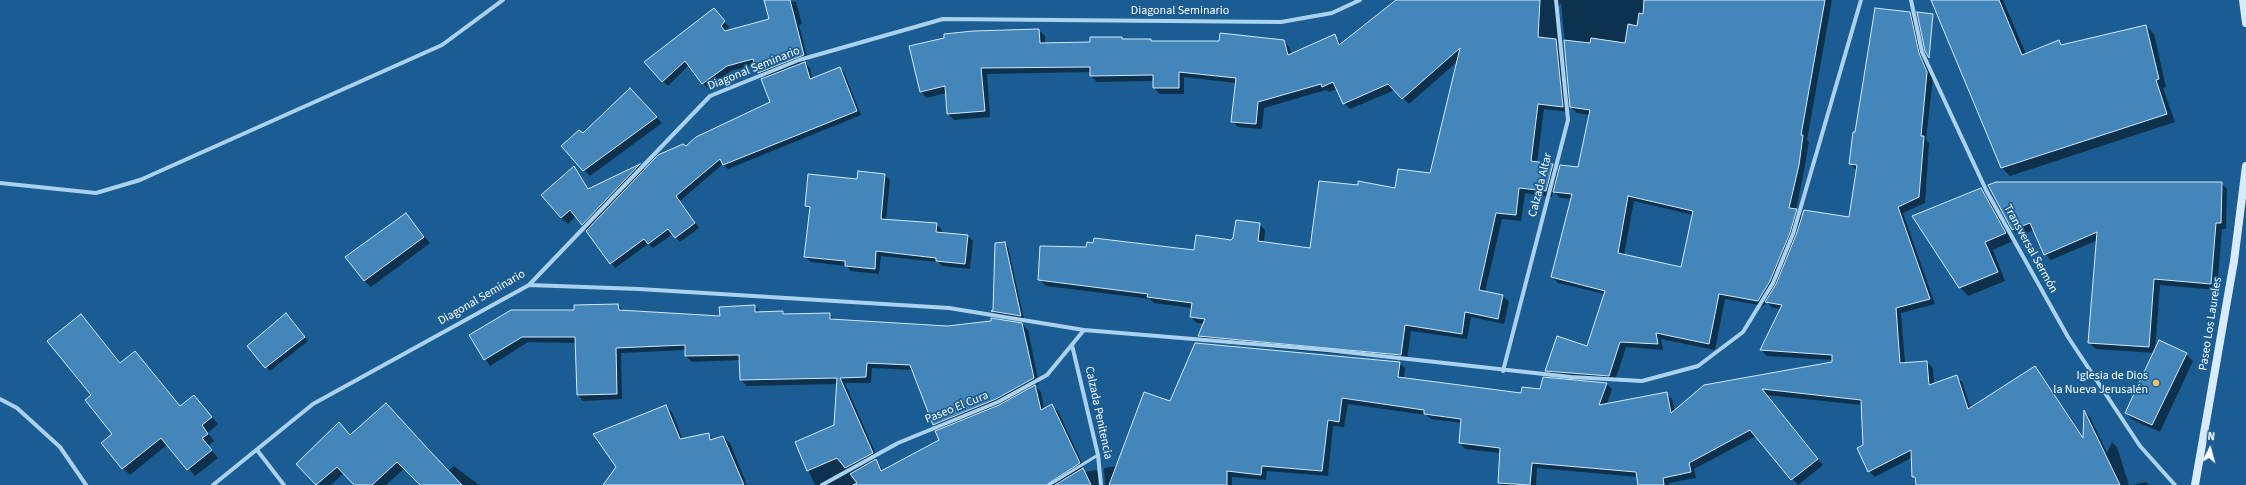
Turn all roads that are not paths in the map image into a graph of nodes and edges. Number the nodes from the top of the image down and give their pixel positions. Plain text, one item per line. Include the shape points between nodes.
1 (503, 0) edge
2 (1360, 0) edge
3 (1556, 0) edge
4 (1861, 0) edge
5 (1911, 0) edge
6 (2243, 0) edge
7 (2246, 23) edge
8 (2246, 166) edge
9 (0, 183) edge
10 (529, 285) junction
11 (1084, 330) junction
12 (1072, 345) junction
13 (1504, 371) junction
14 (0, 398) edge
15 (257, 450) junction
16 (1098, 455) junction
17 (86, 485) edge
18 (213, 485) edge
19 (284, 485) edge
20 (822, 485) edge
21 (1049, 485) edge
22 (1101, 485) edge
23 (2175, 485) edge
24 (2195, 485) edge

1 - 9 street via 442,45 140,180 96,193
2 - 10 street, Diagonal Seminario via 1332,13 1281,22 943,19 799,60 710,96
3 - 13 street, Calzada Altar via 1568,120
4 - 13 street via 1793,234 1773,283 1743,332 1698,366 1642,381 1571,378
5 - 23 street, Transversal Sermón via 1922,52 1987,192 2068,337 2140,446
6 - 7 street
8 - 24 street, Paseo Los Laureles via 2234,261
10 - 11 street via 640,289 949,308
10 - 15 street, Diagonal Seminario via 313,404
11 - 12 street, Paseo El Cura
11 - 13 street via 1327,350
12 - 16 street, Calzada Penitencia
12 - 20 street, Paseo El Cura via 1047,375 998,402 898,443
14 - 17 street via 17,408 60,447
15 - 18 street, Diagonal Seminario
15 - 19 street
16 - 21 lane
16 - 22 street, Calzada Penitencia

